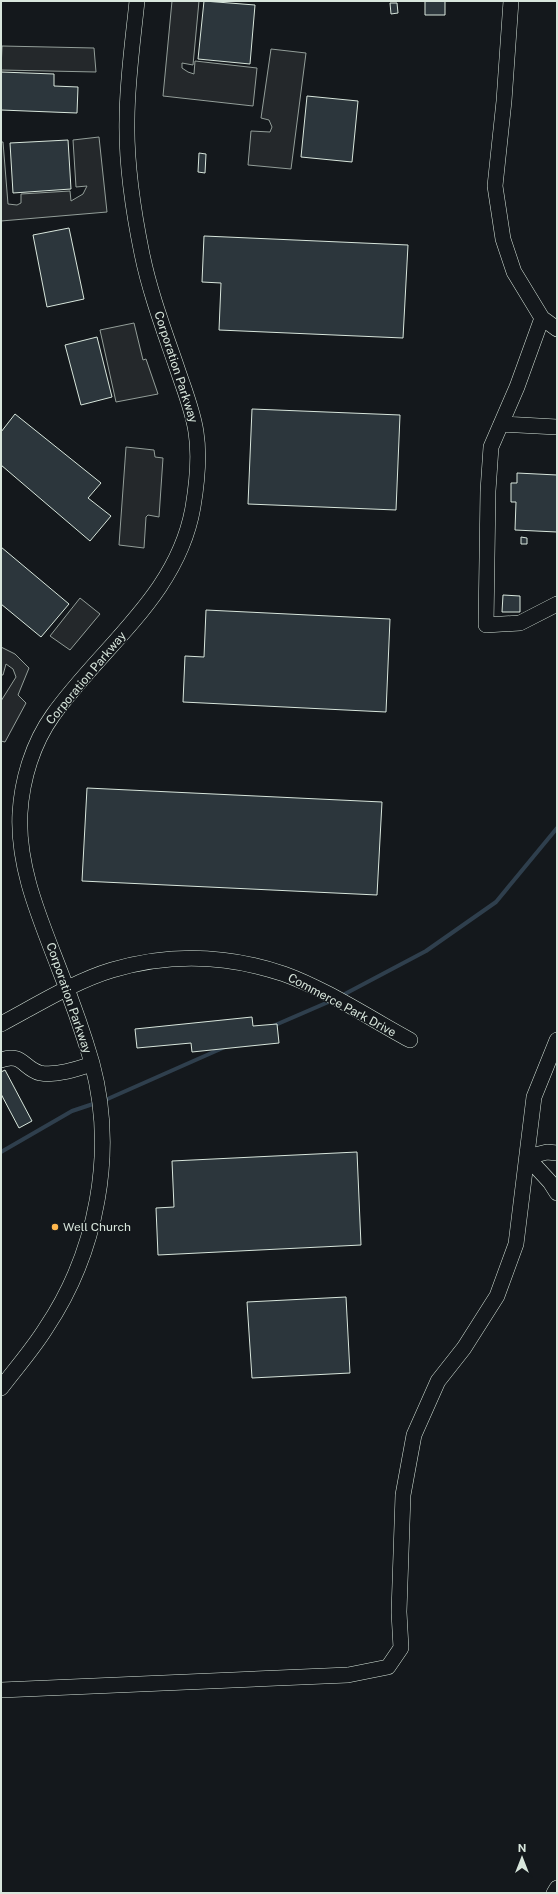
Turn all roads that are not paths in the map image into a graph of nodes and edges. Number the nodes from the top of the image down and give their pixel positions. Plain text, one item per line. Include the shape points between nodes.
1 (137, 1) edge
2 (511, 1) edge
3 (542, 318) junction
4 (557, 329) edge
5 (501, 424) junction
6 (557, 427) edge
7 (557, 604) edge
8 (67, 990) junction
9 (1, 1024) edge
10 (410, 1040) dead end
11 (557, 1040) edge
12 (1, 1060) edge
13 (92, 1064) junction
14 (557, 1153) edge
15 (527, 1157) junction
16 (557, 1193) edge
17 (1, 1388) edge
18 (1, 1690) edge
19 (557, 1888) edge
20 (554, 1893) edge

1 - 8 street, Corporation Parkway via 126,117 132,205 155,304 196,428 197,479 188,530 168,574 148,605 51,716 30,759 23,787 20,830 22,855 44,928
2 - 3 street via 495,186 503,239 514,272
3 - 4 street
3 - 5 street
5 - 6 street
5 - 7 street via 491,447 486,625 520,623
8 - 9 street, Commerce Park Drive
8 - 10 street, Commerce Park Drive via 111,971 151,960 216,959 247,963 285,975 319,990
8 - 13 street, Corporation Parkway
11 - 15 street via 534,1097
12 - 13 street via 13,1057 37,1072 49,1074
13 - 17 street, Corporation Parkway via 102,1128 99,1189 92,1225 68,1290 46,1329
14 - 15 street via 547,1152
15 - 16 street
15 - 18 street via 516,1244 497,1296 464,1348 438,1381 414,1435 403,1495 399,1612 401,1648 388,1667 348,1675
19 - 20 street

